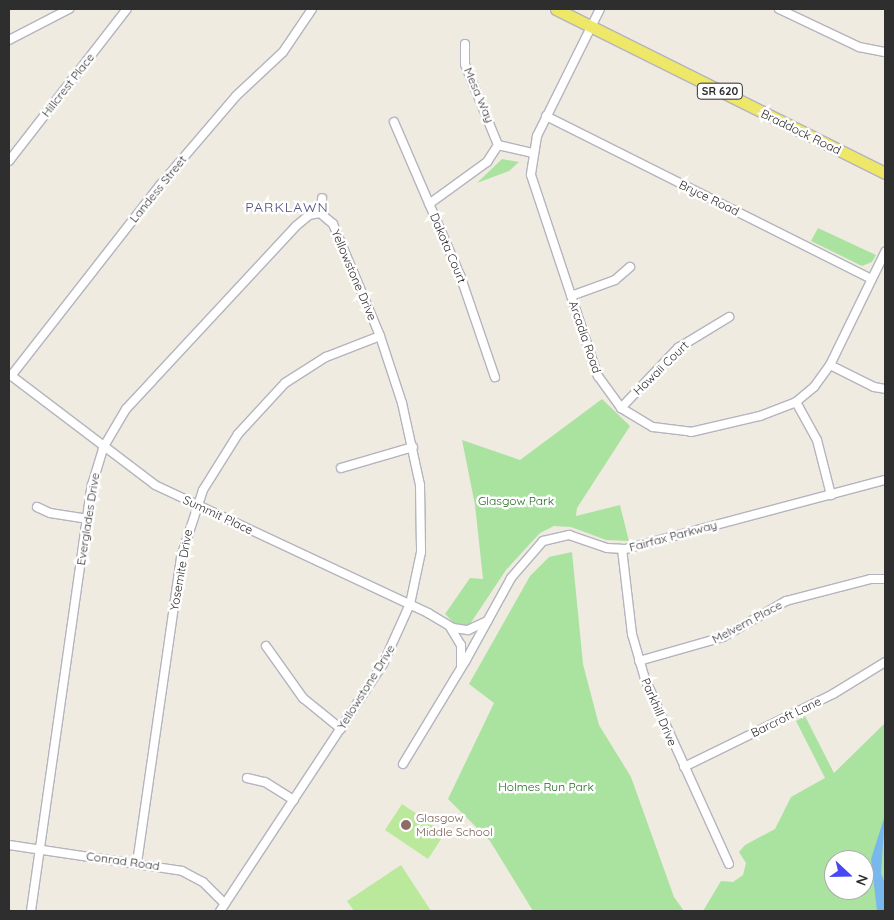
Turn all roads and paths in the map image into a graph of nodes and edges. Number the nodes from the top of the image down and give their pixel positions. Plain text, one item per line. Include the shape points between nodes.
1 (69, 9) edge
2 (127, 9) edge
3 (312, 9) edge
4 (556, 9) edge
5 (600, 9) edge
6 (779, 9) edge
7 (591, 27) junction
8 (9, 40) edge
9 (465, 44) dead end
10 (885, 52) edge
11 (546, 116) junction
12 (394, 122) dead end
13 (498, 145) junction
14 (532, 153) junction
15 (9, 161) edge
16 (885, 174) edge
17 (322, 198) dead end
18 (429, 204) junction
19 (320, 213) junction
20 (885, 252) edge
21 (630, 268) dead end
22 (872, 279) junction
23 (571, 296) junction
24 (730, 317) dead end
25 (380, 336) junction
26 (830, 365) junction
27 (10, 375) edge
28 (494, 377) dead end
29 (885, 389) edge
30 (796, 402) junction
31 (621, 408) junction
32 (413, 447) junction
33 (103, 448) junction
34 (341, 468) dead end
35 (885, 480) edge
36 (831, 495) junction
37 (196, 505) junction
38 (37, 507) dead end
39 (87, 519) junction
40 (622, 549) junction
41 (885, 579) edge
42 (410, 604) junction
43 (491, 616) junction
44 (447, 624) junction
45 (266, 646) dead end
46 (639, 661) junction
47 (885, 662) edge
48 (458, 675) junction
49 (340, 729) junction
50 (403, 764) dead end
51 (684, 767) junction
52 (246, 778) dead end
53 (294, 800) junction
54 (9, 845) edge
55 (40, 849) junction
56 (137, 863) junction
57 (729, 864) dead end
58 (223, 909) edge
59 (31, 911) edge

1 - 8 street
2 - 15 street, Hillcrest Place
3 - 27 street, Landess Street via 283,52 236,96 160,185
4 - 7 main road, Braddock Road / SR 620
5 - 7 street, Arcadia Road
6 - 10 street via 859,47
7 - 11 street, Arcadia Road
7 - 16 main road, Braddock Road / SR 620
9 - 13 street, Mesa Way via 465,64
11 - 14 street, Arcadia Road
11 - 22 street, Bryce Road
12 - 18 street, Dakota Court
13 - 14 street
13 - 18 street via 486,162
14 - 23 street, Arcadia Road via 534,187
17 - 19 street
18 - 28 street, Dakota Court via 474,312
19 - 25 street, Yellowstone Drive via 333,224
19 - 33 street, Everglades Drive via 309,215 296,226 126,409
20 - 22 street, Arcadia Road
21 - 23 street via 615,280
22 - 26 street, Arcadia Road
23 - 31 street, Arcadia Road via 598,376
24 - 31 street, Hawaii Court via 678,348
25 - 32 street, Yellowstone Drive
25 - 37 street, Yosemite Drive via 326,357 285,383 227,449
26 - 29 street via 874,387
26 - 30 street, Arcadia Road via 814,387
27 - 33 street, Summit Place
30 - 31 street, Arcadia Road via 760,416 691,432 653,427
30 - 36 street via 817,440
32 - 34 street
32 - 42 street, Yellowstone Drive via 420,485 422,528
33 - 37 street, Summit Place via 141,476
33 - 39 street, Everglades Drive via 92,485
35 - 36 street, Fairfax Parkway
36 - 40 street, Fairfax Parkway
37 - 42 street, Summit Place
37 - 56 street, Yosemite Drive via 181,557
38 - 39 street via 50,513
39 - 55 street, Everglades Drive
40 - 43 street, Fairfax Parkway via 607,548 569,535 544,541 518,568
40 - 46 street, Parkhill Drive
41 - 46 street, Melvern Place via 870,579 786,601 723,637
42 - 44 street, Summit Place
42 - 49 street, Yellowstone Drive via 390,652
43 - 44 street, Summit Place via 481,626 468,630
43 - 48 street, Fairfax Parkway
44 - 48 street, Summit Place via 461,645 462,662
45 - 49 street via 303,698
46 - 51 street, Parkhill Drive
47 - 51 street, Barcroft Lane via 832,694
48 - 50 street, Fairfax Parkway
49 - 53 street, Yellowstone Drive
51 - 57 street, Parkhill Drive
52 - 53 street via 265,782
53 - 58 street, Yellowstone Drive
54 - 55 street, Conrad Road
55 - 56 street, Conrad Road
55 - 59 street, Everglades Drive
56 - 58 street, Conrad Road via 171,868 194,877

